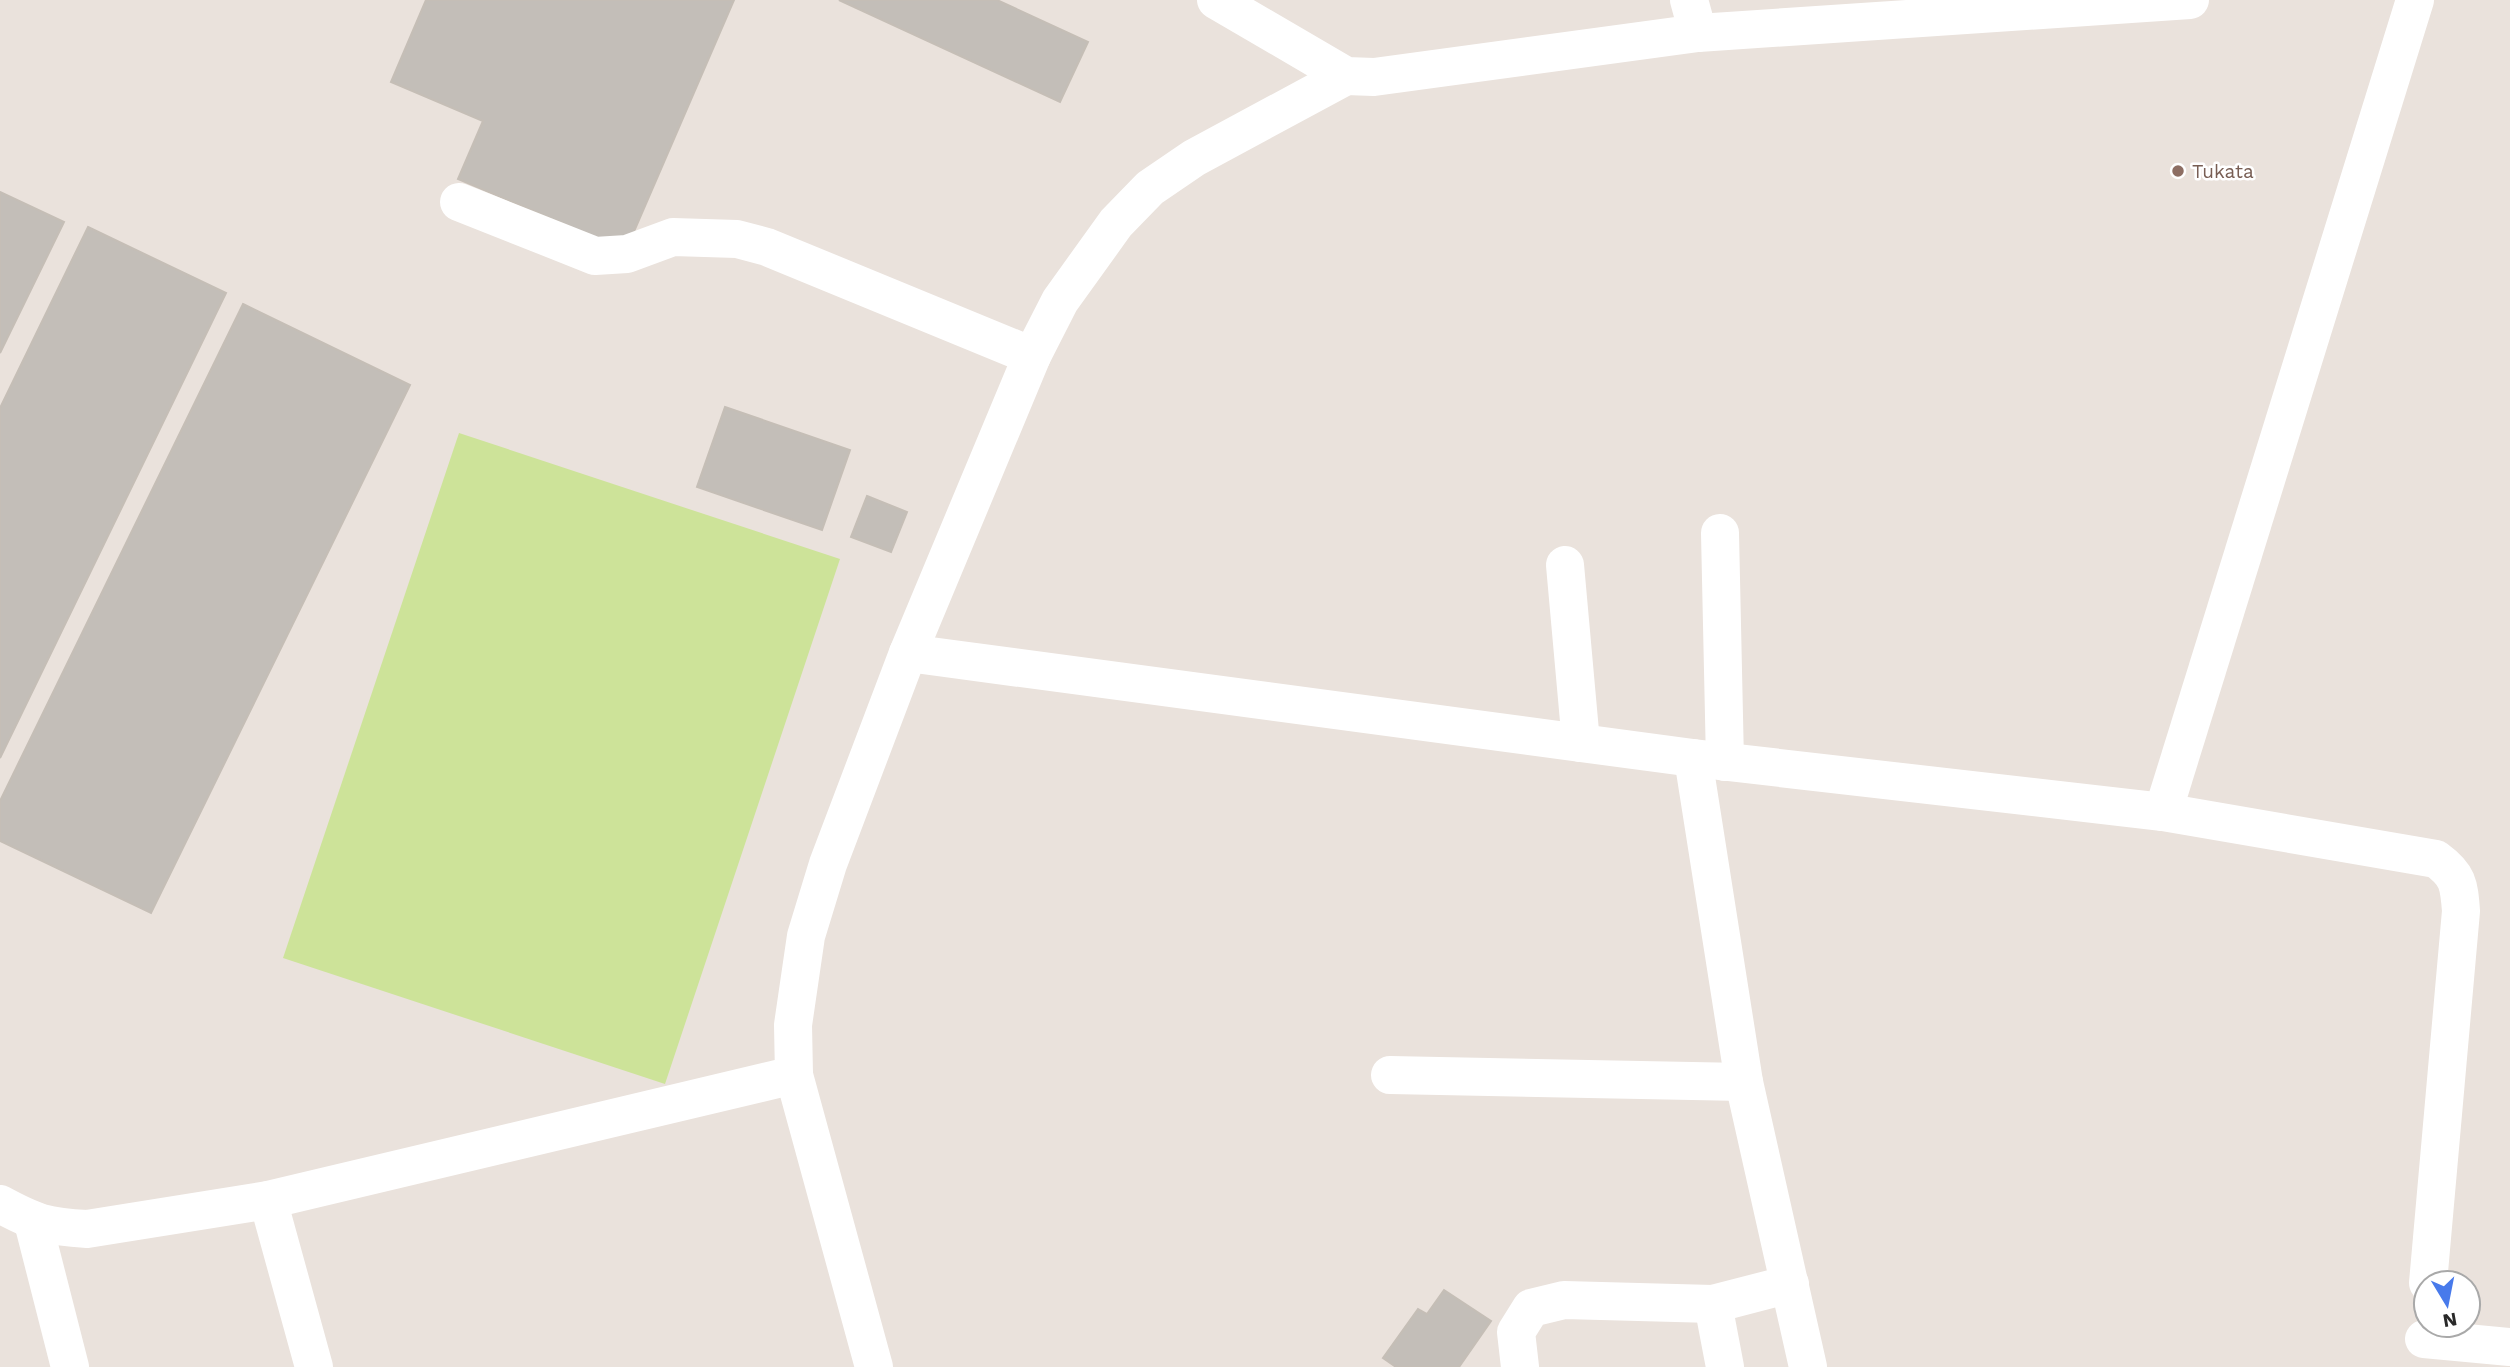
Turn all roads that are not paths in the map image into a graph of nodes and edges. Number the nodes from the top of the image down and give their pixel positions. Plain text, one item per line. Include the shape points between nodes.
1 (1216, 0) edge
2 (2190, 0) edge
3 (2415, 0) edge
4 (1694, 17) edge
5 (1346, 76) junction
6 (459, 202) dead end
7 (1032, 356) junction
8 (1720, 533) dead end
9 (1565, 565) dead end
10 (908, 653) junction
11 (1581, 743) junction
12 (1709, 760) junction
13 (2163, 812) junction
14 (794, 1075) junction
15 (1390, 1075) dead end
16 (1744, 1082) junction
17 (268, 1200) junction
18 (0, 1204) edge
19 (33, 1222) junction
20 (2429, 1269) edge
21 (1790, 1284) junction
22 (1713, 1304) junction
23 (2423, 1339) edge
24 (2510, 1347) edge
25 (70, 1367) edge
26 (314, 1367) edge
27 (874, 1367) edge
28 (1520, 1367) edge
29 (1725, 1367) edge
30 (1808, 1367) edge

1 - 5 street
2 - 4 street
3 - 13 street
4 - 5 street via 1374,77
5 - 7 street via 1150,188 1116,223 1060,301
6 - 7 street via 595,256 627,254 673,237 737,239 767,247
7 - 10 street
8 - 12 street
9 - 11 street
10 - 11 street
10 - 14 street via 828,863 806,936 793,1025
11 - 12 street
12 - 13 street
12 - 16 street
13 - 20 street via 2435,859 2451,870 2459,886 2461,911
14 - 17 street
14 - 27 street
15 - 16 street
16 - 21 street
17 - 19 street via 87,1228
17 - 26 street
18 - 19 street
19 - 25 street
21 - 22 street
21 - 30 street
22 - 28 street via 1564,1300 1531,1308 1516,1332
22 - 29 street
23 - 24 street

